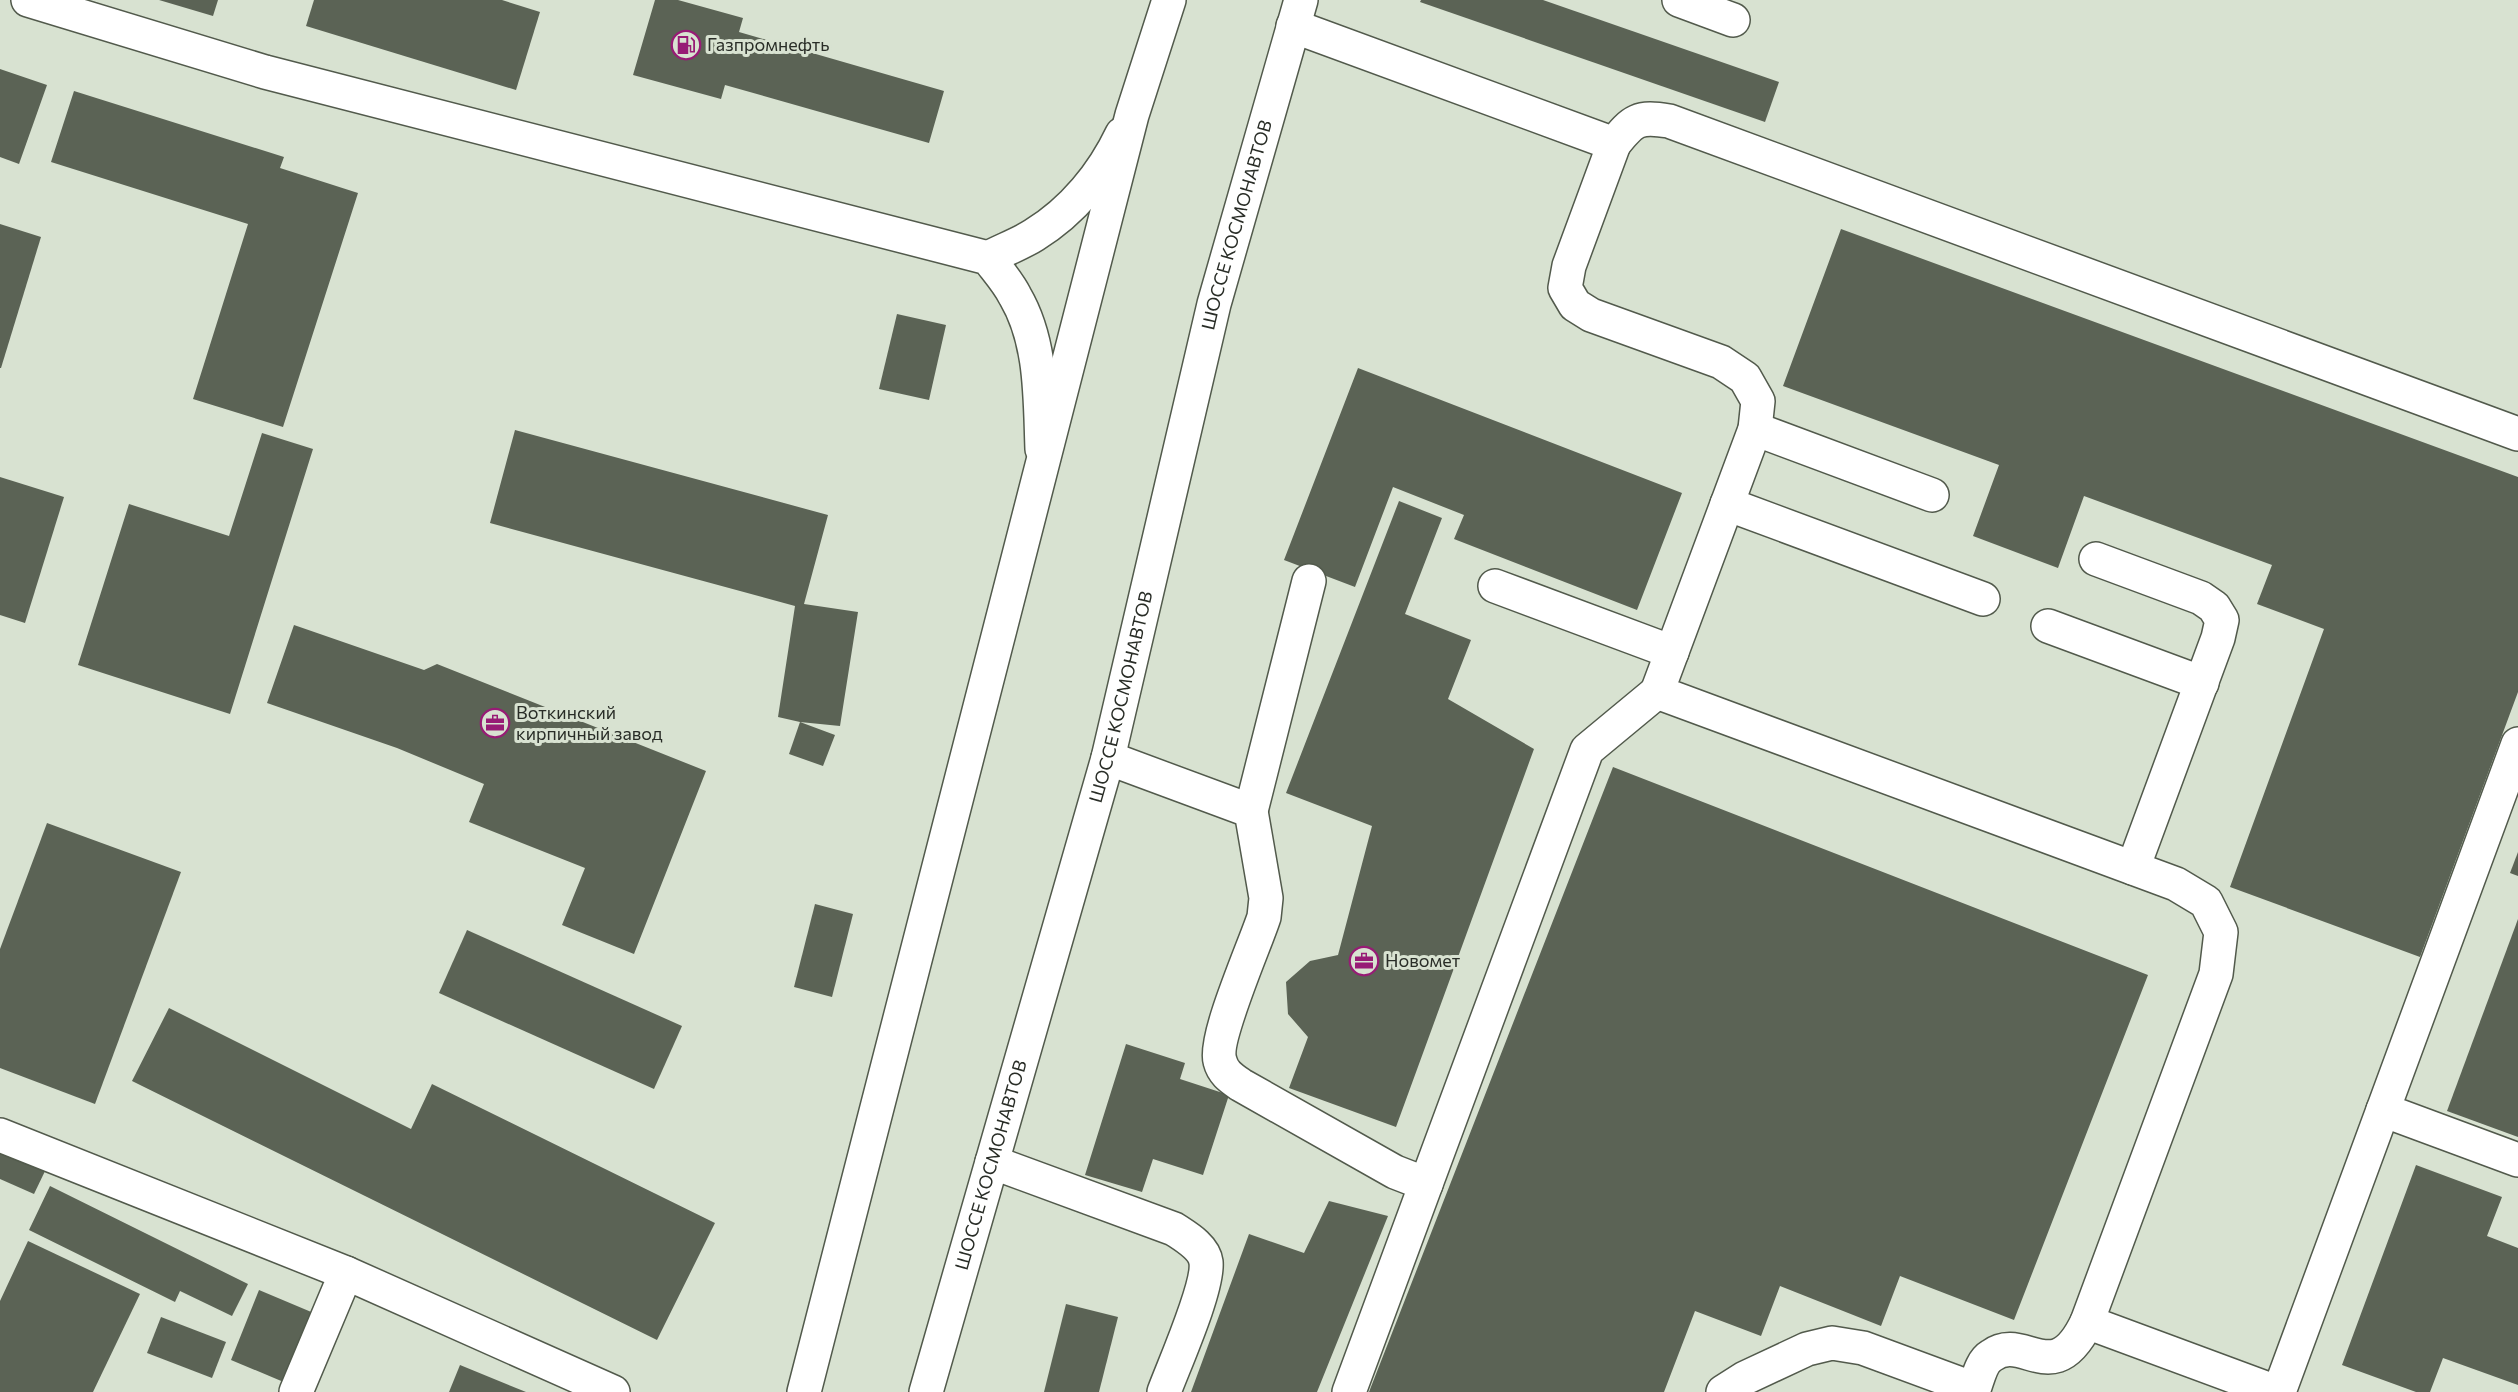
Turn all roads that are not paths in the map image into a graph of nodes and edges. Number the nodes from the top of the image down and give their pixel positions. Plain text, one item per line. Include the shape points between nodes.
1 (28, 0) edge
2 (1169, 0) edge
3 (1679, 0) edge
4 (1297, 13) edge
5 (1733, 20) dead end
6 (1132, 115) junction
7 (1614, 144) junction
8 (988, 258) junction
9 (1755, 429) junction
10 (2518, 434) edge
11 (1042, 468) junction
12 (1932, 495) dead end
13 (1727, 504) junction
14 (2096, 559) dead end
15 (1309, 580) dead end
16 (1495, 586) dead end
17 (1983, 598) dead end
18 (2048, 626) dead end
19 (1672, 652) junction
20 (2202, 683) junction
21 (1657, 692) junction
22 (2518, 744) edge
23 (1108, 758) junction
24 (1251, 811) junction
25 (2133, 868) junction
26 (2383, 1110) junction
27 (0, 1136) edge
28 (2518, 1160) edge
29 (992, 1162) junction
30 (1426, 1184) junction
31 (346, 1273) junction
32 (2087, 1322) junction
33 (1973, 1391) edge
34 (296, 1392) edge
35 (613, 1392) edge
36 (804, 1392) edge
37 (926, 1392) edge
38 (1164, 1392) edge
39 (1349, 1392) edge
40 (1723, 1392) edge
41 (2278, 1392) edge

1 - 8 main road via 266,72
2 - 6 main road
3 - 5 main road
4 - 7 main road
4 - 23 main road, ШОССЕ КОСМОНАВТОВ via 1214,304
6 - 8 main road via 1109,162 1076,202 1035,235
6 - 11 main road
7 - 9 main road via 1569,266 1565,288 1575,305 1591,315 1721,362 1745,378 1758,401
7 - 10 main road via 1629,125 1646,117 1669,121
8 - 11 main road via 1016,296 1034,342
9 - 12 main road
9 - 13 main road
11 - 36 main road
13 - 17 main road
13 - 19 main road
14 - 20 main road via 2201,598 2214,607 2222,621
15 - 24 main road
16 - 19 main road
18 - 20 main road
19 - 21 main road
20 - 25 main road
21 - 25 main road
21 - 30 main road via 1587,750
22 - 26 main road
23 - 24 main road
23 - 29 main road, ШОССЕ КОСМОНАВТОВ
24 - 30 main road via 1266,898 1264,917 1222,1034 1219,1059 1226,1074 1395,1172
25 - 32 main road via 2176,884 2206,902 2221,932 2216,974
26 - 28 main road
26 - 41 main road
27 - 31 main road
29 - 37 main road, ШОССЕ КОСМОНАВТОВ
29 - 38 main road via 1174,1229 1195,1243 1206,1262 1202,1290
30 - 39 main road
31 - 34 main road
31 - 35 main road
32 - 33 main road via 2068,1359 2055,1366 2001,1352 1990,1356 1982,1367
32 - 41 main road
33 - 40 main road via 1863,1348 1832,1343 1807,1349

